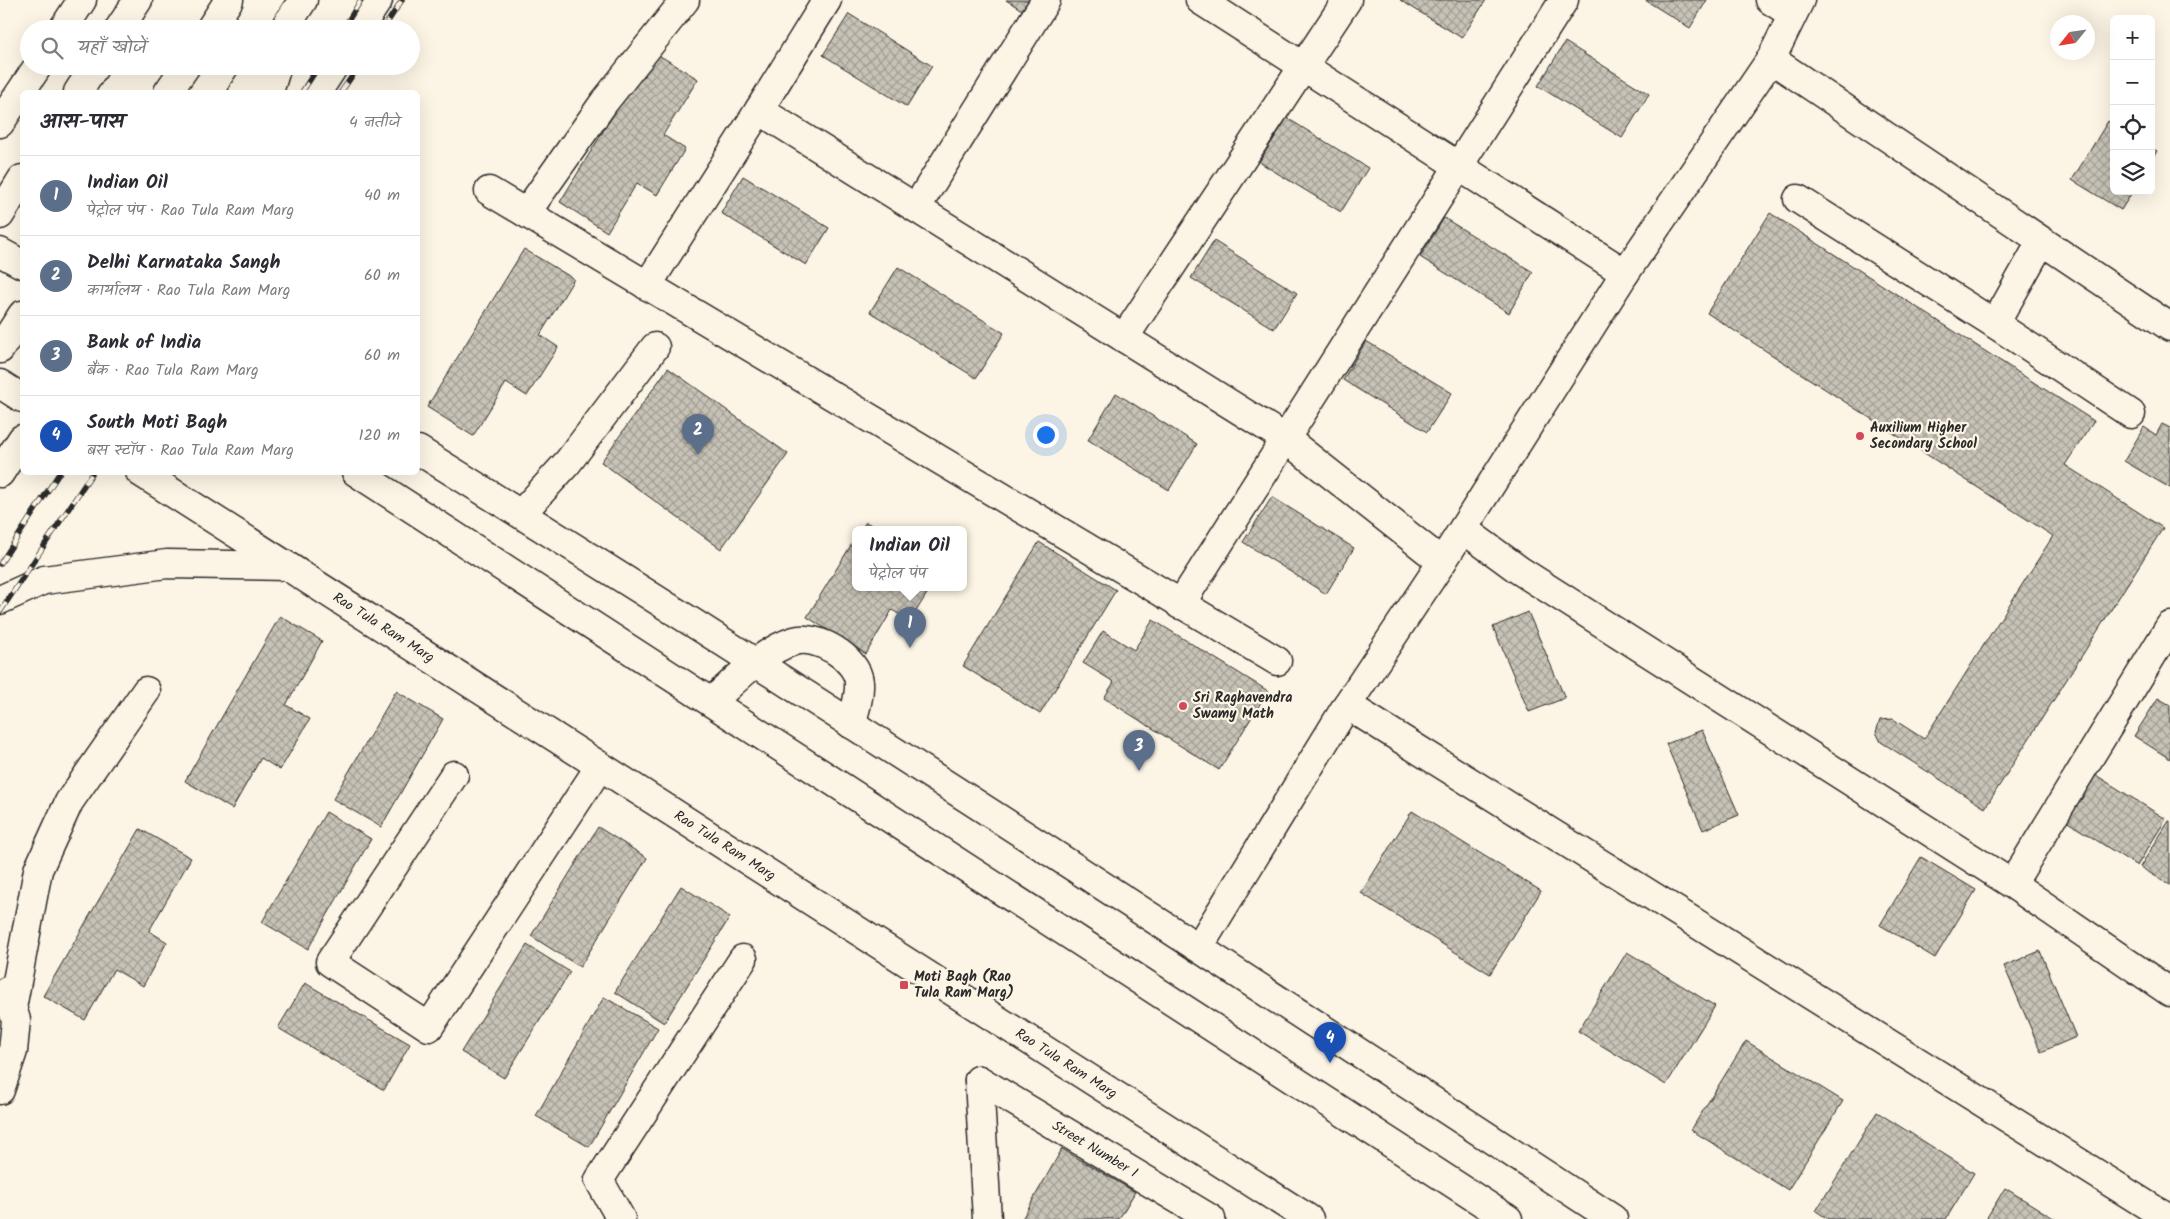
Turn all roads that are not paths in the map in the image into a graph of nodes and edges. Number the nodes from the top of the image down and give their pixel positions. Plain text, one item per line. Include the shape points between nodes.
1 (82, 0) edge
2 (138, 0) edge
3 (229, 0) edge
4 (378, 0) edge
5 (685, 0) edge
6 (827, 0) edge
7 (1046, 0) edge
8 (1200, 0) edge
9 (1347, 0) edge
10 (1564, 0) edge
11 (1787, 5) edge
12 (69, 20) edge
13 (125, 20) edge
14 (216, 20) edge
15 (365, 20) edge
16 (1771, 58) junction
17 (1303, 66) junction
18 (32, 75) edge
19 (89, 75) edge
20 (180, 75) edge
21 (254, 75) edge
22 (274, 75) edge
23 (328, 75) edge
24 (22, 90) edge
25 (79, 90) edge
26 (169, 90) edge
27 (244, 90) edge
28 (270, 90) edge
29 (318, 90) edge
30 (20, 93) edge
31 (759, 110) junction
32 (0, 123) edge
33 (1458, 167) junction
34 (20, 183) edge
35 (489, 191) dead end
36 (1798, 199) dead end
37 (916, 208) junction
38 (526, 212) junction
39 (0, 215) edge
40 (2040, 242) junction
41 (0, 252) edge
42 (20, 263) edge
43 (1625, 272) junction
44 (647, 286) junction
45 (20, 318) edge
46 (1995, 324) junction
47 (2170, 327) edge
48 (1124, 338) junction
49 (655, 347) dead end
50 (0, 349) edge
51 (0, 384) edge
52 (20, 397) edge
53 (2131, 414) dead end
54 (1286, 439) junction
55 (20, 442) edge
56 (420, 451) edge
57 (0, 474) edge
58 (145, 475) edge
59 (361, 475) edge
60 (521, 514) junction
61 (1463, 529) junction
62 (1442, 562) junction
63 (286, 566) junction
64 (0, 600) edge
65 (1180, 606) junction
66 (2167, 637) edge
67 (1277, 661) dead end
68 (756, 663) junction
69 (146, 691) dead end
70 (711, 702) junction
71 (1347, 705) junction
72 (852, 724) junction
73 (600, 766) junction
74 (454, 775) dead end
75 (2012, 884) junction
76 (1199, 947) junction
77 (743, 958) dead end
78 (0, 979) edge
79 (2170, 992) edge
80 (12, 1008) junction
81 (0, 1090) edge
82 (1305, 1218) edge
83 (621, 1219) edge
84 (988, 1219) edge
85 (1211, 1219) edge
86 (1508, 1219) edge
87 (1613, 1219) edge
88 (2169, 1219) edge

1 - 12 street
2 - 13 street
3 - 14 street
4 - 15 street
5 - 38 street via 605,101
6 - 31 street
7 - 37 street
8 - 17 street
9 - 17 street
10 - 33 street
11 - 16 street
16 - 40 street
16 - 43 street
17 - 33 street
17 - 48 street
18 - 24 street
19 - 25 street
20 - 26 street
21 - 27 street
22 - 28 street
23 - 29 street
30 - 32 street
31 - 37 street
31 - 44 street
33 - 43 street
33 - 54 street
34 - 39 street
35 - 38 street
36 - 46 street
37 - 48 street
38 - 44 street
40 - 46 street
40 - 47 street
41 - 42 street
43 - 61 street
44 - 65 street
45 - 50 street
46 - 53 street
48 - 54 street
49 - 60 street via 568,462
51 - 52 street
54 - 62 street
54 - 65 street
55 - 57 street
56 - 60 street
58 - 63 street, Rao Tula Ram Marg
59 - 70 street
60 - 68 street
61 - 62 street
61 - 75 street via 1519,570
62 - 71 street
63 - 64 street via 167,564 44,580
63 - 73 street, Rao Tula Ram Marg
65 - 67 street
66 - 75 street
68 - 70 street
68 - 72 street
68 - 72 street via 796,640 822,642 847,659 859,681
69 - 80 street via 69,802 38,870
70 - 86 street
71 - 76 street
71 - 88 street
72 - 76 street
73 - 74 street via 429,1027 330,962
73 - 82 street, Rao Tula Ram Marg
75 - 79 street
76 - 87 street
77 - 83 street via 600,1180
78 - 80 street
80 - 81 street via 16,1020 13,1051
84 - 85 street, Street Number 1 via 979,1080

